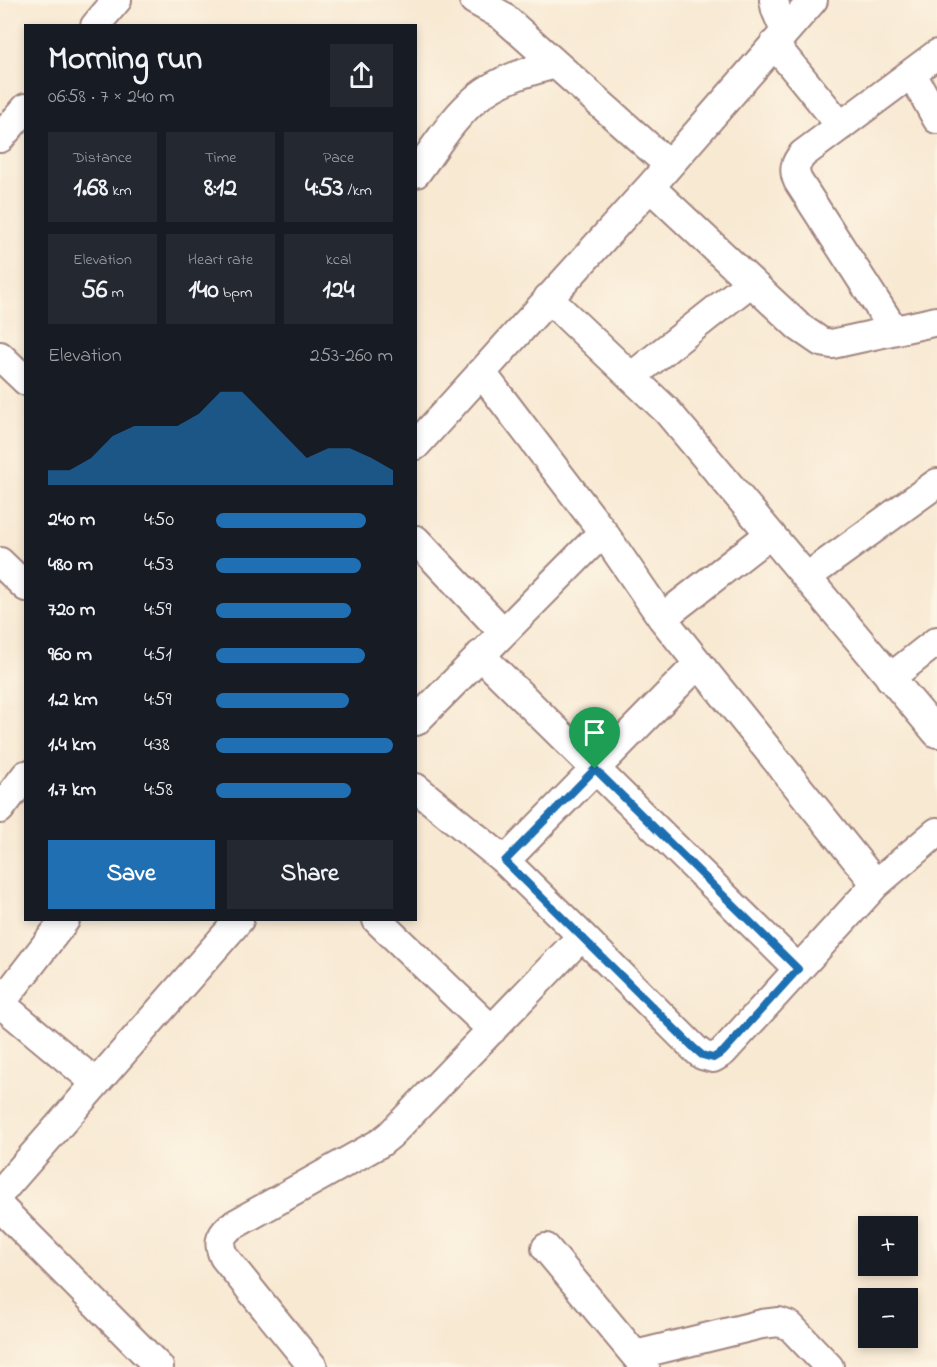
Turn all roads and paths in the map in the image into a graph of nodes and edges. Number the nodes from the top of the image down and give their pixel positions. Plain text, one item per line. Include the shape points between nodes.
1 (117, 0) edge
2 (474, 0) edge
3 (774, 0) edge
4 (813, 0) edge
5 (97, 24) edge
6 (780, 38) junction
7 (937, 54) edge
8 (556, 64) junction
9 (912, 74) junction
10 (24, 110) edge
11 (937, 119) edge
12 (841, 126) junction
13 (0, 138) edge
14 (669, 165) junction
15 (417, 172) edge
16 (650, 187) junction
17 (751, 282) junction
18 (548, 298) junction
19 (937, 321) edge
20 (894, 330) junction
21 (0, 356) edge
22 (481, 372) junction
23 (631, 377) junction
24 (24, 379) edge
25 (417, 444) edge
26 (932, 493) edge
27 (603, 532) junction
28 (770, 534) junction
29 (417, 541) edge
30 (0, 562) edge
31 (807, 577) junction
32 (24, 585) edge
33 (663, 618) junction
34 (503, 632) junction
35 (937, 641) edge
36 (480, 655) junction
37 (698, 664) junction
38 (890, 678) junction
39 (417, 720) edge
40 (937, 733) edge
41 (595, 769) junction
42 (24, 778) edge
43 (417, 789) edge
44 (0, 809) edge
45 (937, 832) edge
46 (505, 861) junction
47 (876, 884) junction
48 (65, 921) edge
49 (238, 921) edge
50 (378, 921) edge
51 (582, 936) junction
52 (798, 969) junction
53 (0, 1003) edge
54 (492, 1030) junction
55 (96, 1083) junction
56 (0, 1193) edge
57 (0, 1207) edge
58 (546, 1248) dead end
59 (640, 1361) edge
60 (159, 1367) edge
61 (313, 1367) edge
62 (829, 1367) edge

1 - 5 street
2 - 8 street via 501,15
3 - 6 street
4 - 6 street
6 - 12 street
6 - 14 street
7 - 9 street
8 - 14 street
8 - 15 street via 496,85 478,96
9 - 11 street
9 - 12 street
10 - 13 street
12 - 20 street via 797,160 795,175
14 - 16 street
16 - 17 street
16 - 18 street
17 - 20 street via 821,342 832,344
17 - 23 street
18 - 22 street
18 - 23 street
19 - 20 street
21 - 24 street
22 - 25 street
22 - 27 street
23 - 28 street via 667,411
26 - 31 street
27 - 33 street
27 - 34 street
28 - 31 street
28 - 33 street
29 - 34 street
30 - 32 street
31 - 38 street
33 - 37 street
34 - 36 street
35 - 38 street
36 - 39 street
36 - 41 street
37 - 41 street
37 - 47 street
38 - 40 street
41 - 46 street
41 - 52 street
42 - 44 street
43 - 46 street
45 - 47 street
46 - 51 street
47 - 52 street
48 - 53 street
49 - 55 street
50 - 54 street
51 - 52 street via 694,1048 713,1058 723,1052
51 - 54 street
53 - 55 street
54 - 61 street via 380,1143 223,1233 219,1241 224,1257
55 - 56 street
57 - 60 street
58 - 59 street
59 - 62 street via 780,1322 801,1335

